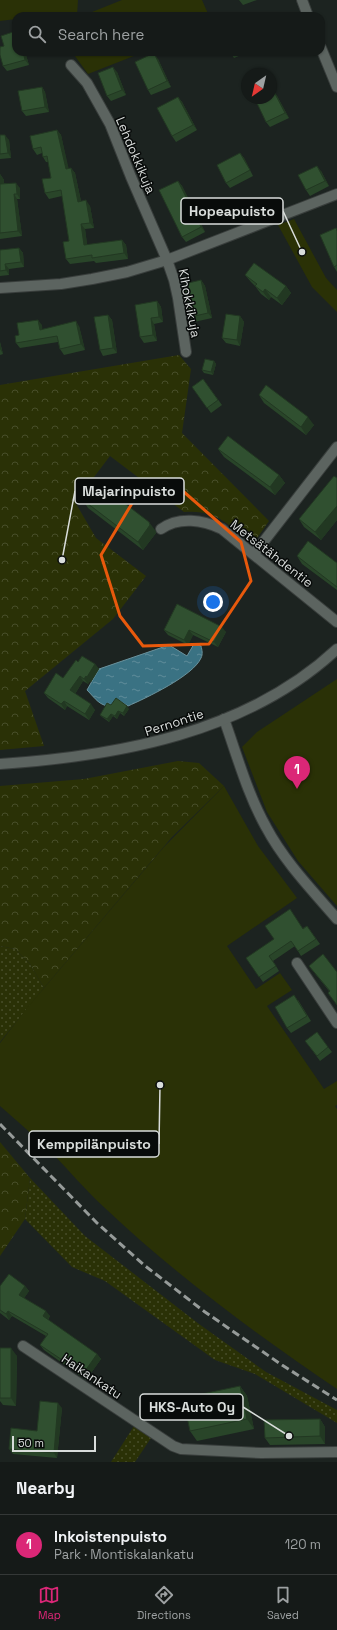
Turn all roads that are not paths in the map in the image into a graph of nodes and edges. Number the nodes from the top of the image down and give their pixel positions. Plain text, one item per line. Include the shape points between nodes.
1 (302, 0) edge
2 (306, 12) edge
3 (324, 56) edge
4 (72, 65) dead end
5 (337, 87) edge
6 (337, 194) edge
7 (167, 260) junction
8 (0, 288) edge
9 (186, 352) dead end
10 (337, 447) edge
11 (162, 530) dead end
12 (254, 554) junction
13 (337, 622) edge
14 (337, 649) edge
15 (224, 718) junction
16 (0, 764) edge
17 (337, 919) edge
18 (297, 963) dead end
19 (337, 1022) edge
20 (23, 1346) dead end
21 (337, 1452) edge
22 (260, 1457) edge

1 - 2 street
3 - 5 street
4 - 7 street, Lehdokkikuja via 87,83 110,124
6 - 7 street
7 - 8 street via 92,279
7 - 9 street, Kihokkikuja via 178,298
10 - 12 street
11 - 12 street, Metsätähdentie via 169,524 185,521 211,524 222,529
12 - 13 street, Metsätähdentie
14 - 15 street, Pernontie via 294,682 254,705
15 - 16 street, Pernontie via 186,733 131,748 51,761
15 - 17 street via 254,803 266,828 281,852
18 - 19 street
20 - 22 street, Haikankatu via 173,1446
21 - 22 street, Haikankatu

